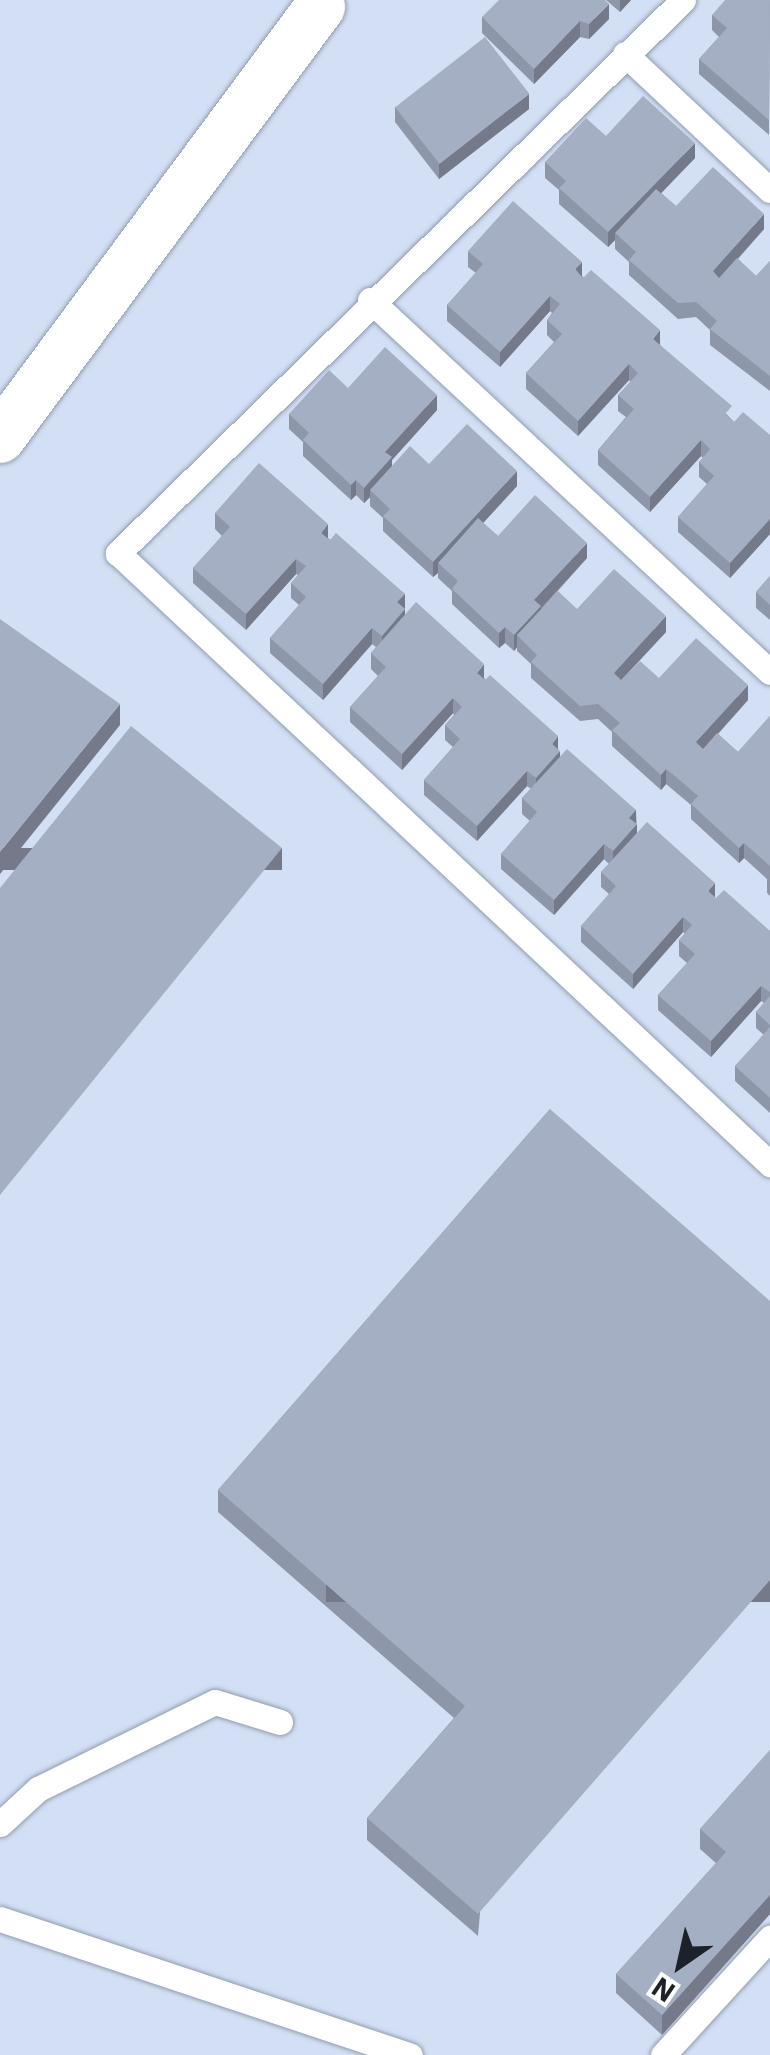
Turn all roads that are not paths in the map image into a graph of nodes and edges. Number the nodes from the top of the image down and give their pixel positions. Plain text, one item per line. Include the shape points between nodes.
1 (683, 0) edge
2 (320, 6) dead end
3 (625, 54) junction
4 (770, 190) edge
5 (370, 300) junction
6 (0, 438) edge
7 (770, 672) edge
8 (770, 1164) edge
9 (280, 1722) dead end
10 (0, 1824) edge
11 (0, 1919) edge
12 (770, 1938) edge
13 (410, 2055) edge
14 (663, 2055) edge

1 - 3 lane
2 - 6 street
3 - 4 lane
3 - 5 lane
5 - 7 lane
5 - 8 lane via 118,553
9 - 10 lane via 214,1702 38,1789
11 - 13 lane
12 - 14 lane

